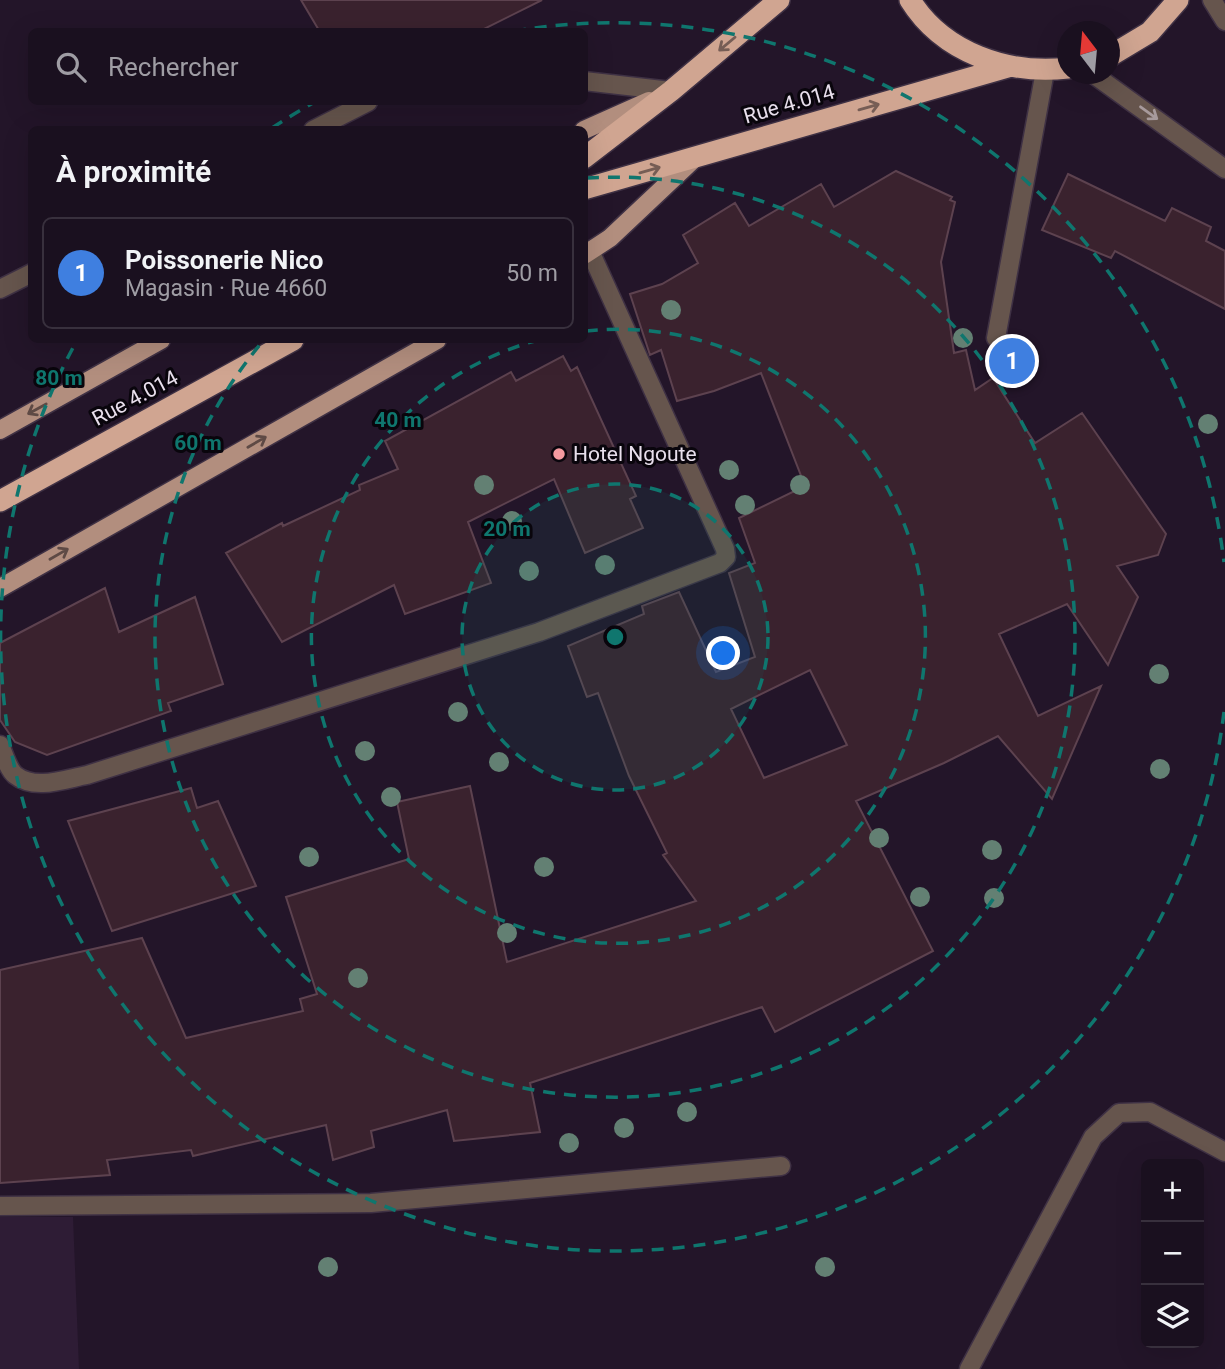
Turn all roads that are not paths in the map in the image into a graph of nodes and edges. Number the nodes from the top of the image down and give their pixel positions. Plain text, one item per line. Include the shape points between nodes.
1 (779, 0) edge
2 (910, 0) edge
3 (1178, 0) edge
4 (1212, 0) edge
5 (1225, 21) edge
6 (1120, 50) edge
7 (1008, 67) junction
8 (1057, 69) edge
9 (1045, 71) junction
10 (588, 81) edge
11 (1107, 84) edge
12 (671, 91) junction
13 (362, 105) edge
14 (321, 126) edge
15 (588, 128) edge
16 (588, 155) edge
17 (697, 156) junction
18 (1225, 169) edge
19 (588, 189) edge
20 (588, 252) edge
21 (588, 255) edge
22 (28, 275) edge
23 (0, 289) edge
24 (996, 338) dead end
25 (156, 343) edge
26 (288, 343) edge
27 (432, 343) edge
28 (0, 430) edge
29 (0, 501) edge
30 (0, 588) edge
31 (0, 745) edge
32 (1225, 1152) edge
33 (781, 1166) dead end
34 (0, 1206) edge
35 (969, 1369) edge

1 -> 12 highway
2 - 7 highway via 941,34 972,54
3 - 6 highway via 1150,32
4 - 5 street
7 - 9 highway
17 -> 7 highway, Rue 4.014
8 - 9 highway
9 - 24 street
10 - 12 street
11 -> 18 street
12 - 15 main road
12 - 16 highway
13 - 14 street
19 -> 17 highway, Rue 4.014
17 - 20 main road via 610,238
21 - 31 street via 725,549 726,557 720,563 539,632 87,775 30,783 13,774
22 - 23 street
25 -> 28 main road
26 - 29 highway, Rue 4.014
30 -> 27 main road
32 - 35 street via 1150,1112 1119,1113 1093,1137
33 - 34 street via 371,1203

